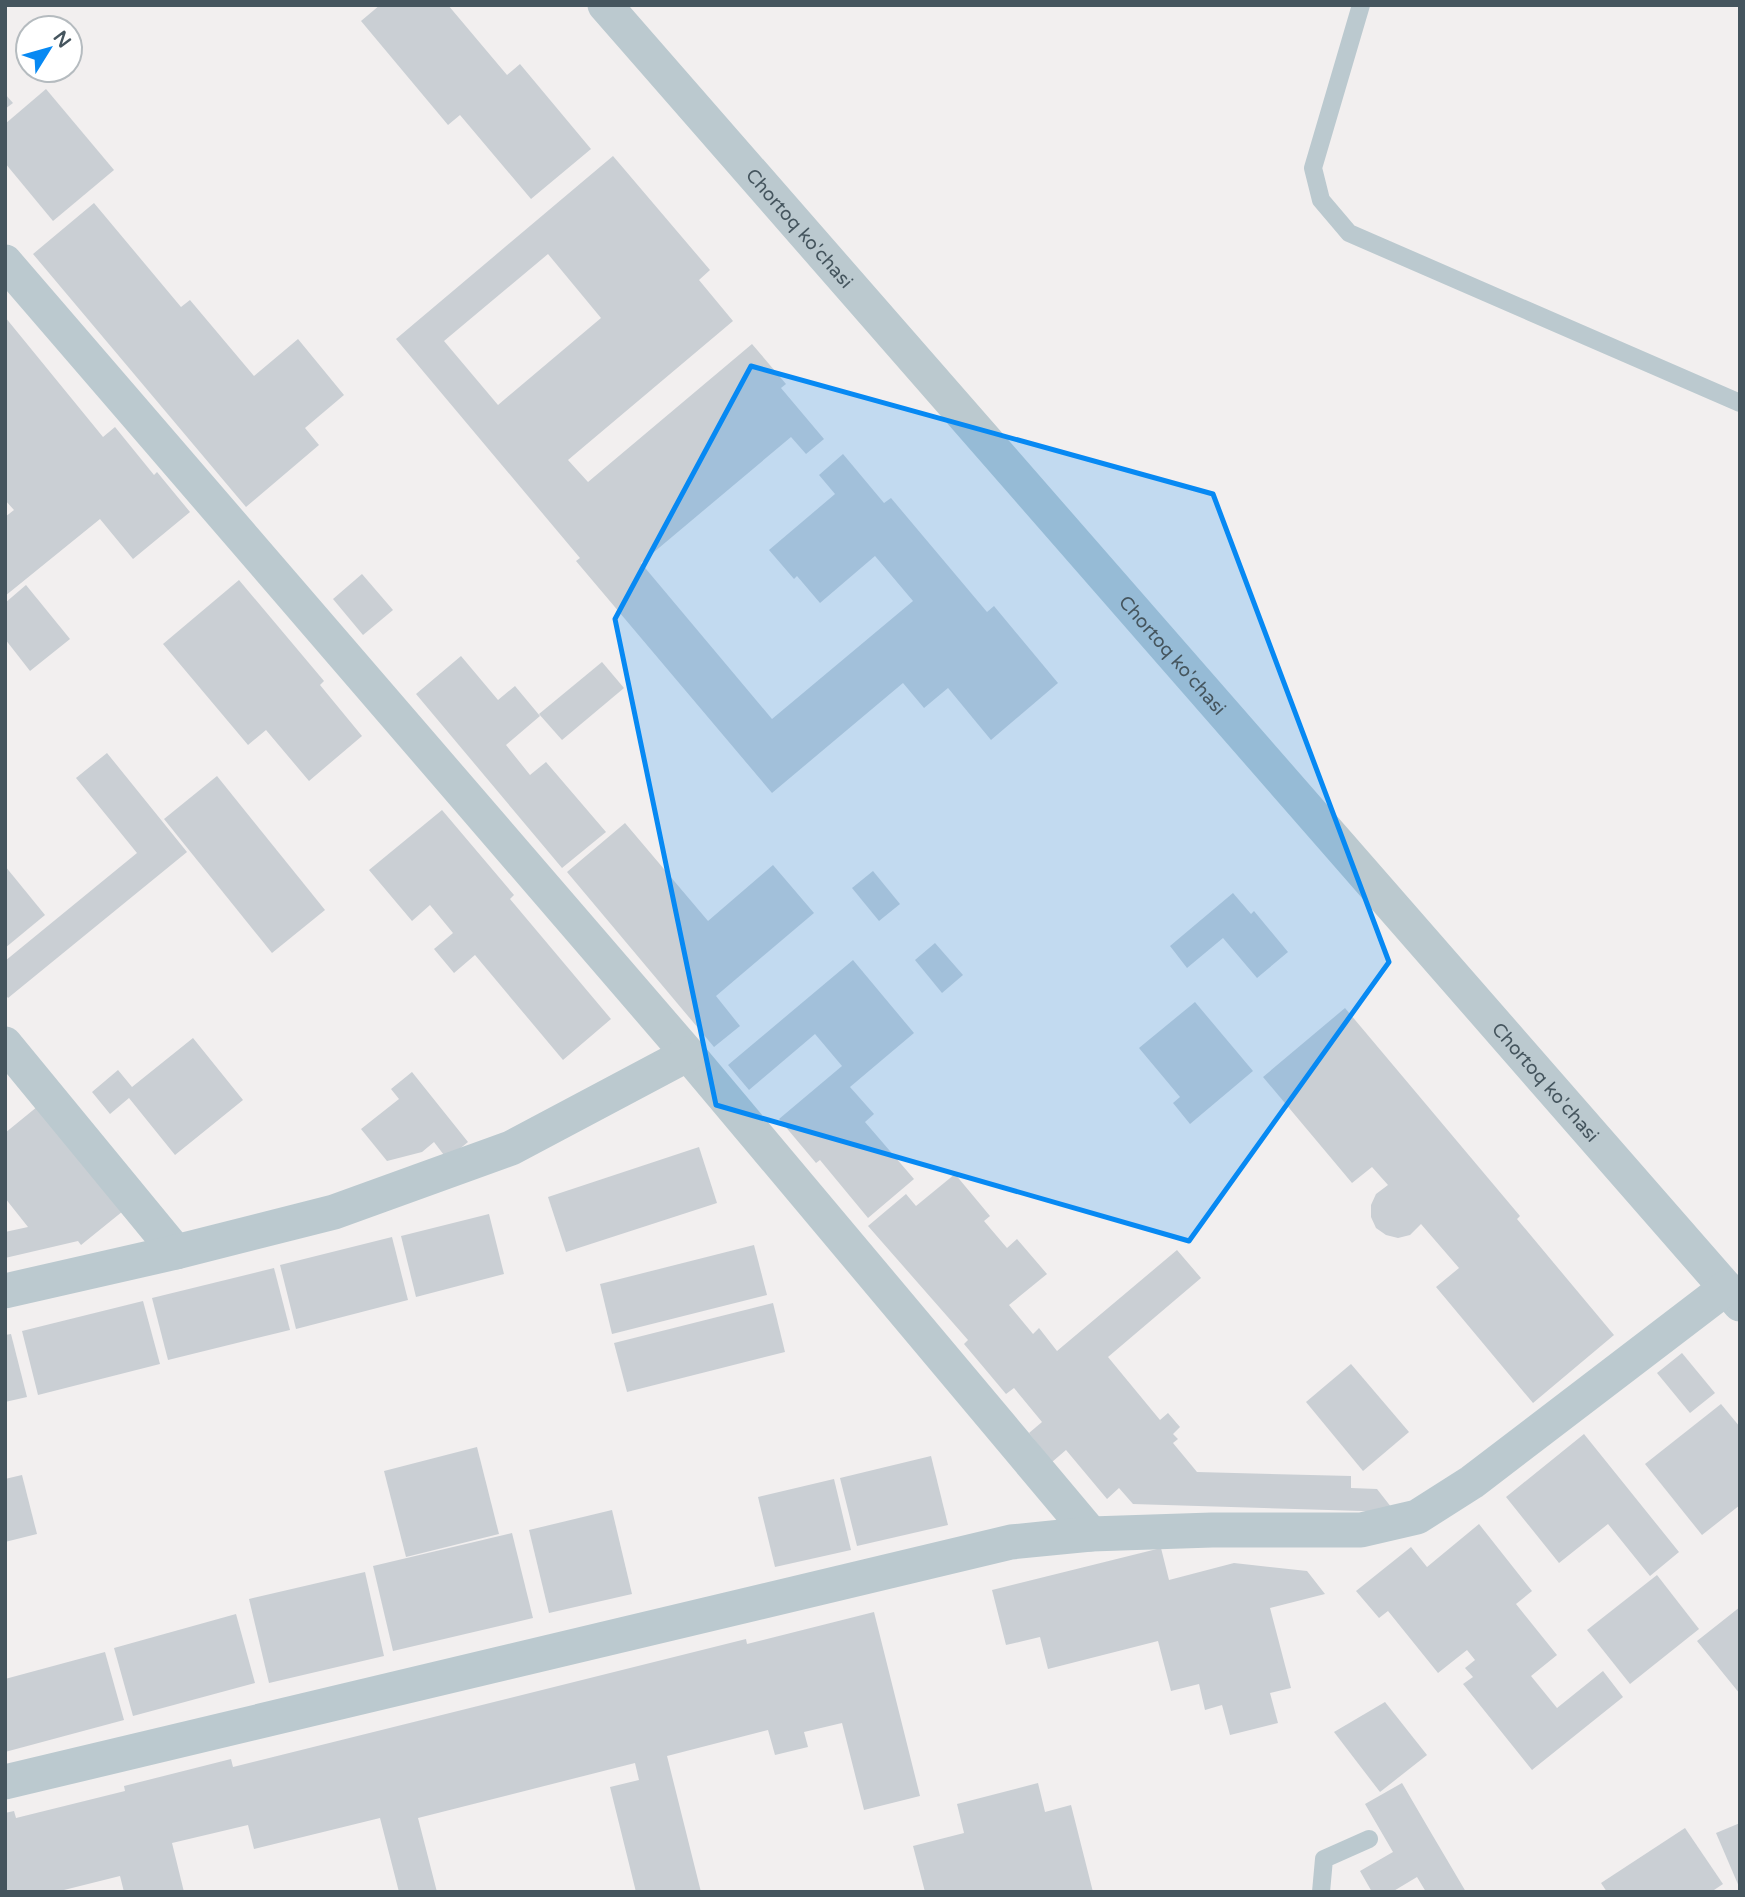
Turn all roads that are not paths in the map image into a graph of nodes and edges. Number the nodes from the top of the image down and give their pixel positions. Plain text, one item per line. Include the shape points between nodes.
1 (605, 5) edge
2 (1360, 5) edge
3 (5, 262) edge
4 (1740, 403) edge
5 (5, 1044) edge
6 (688, 1054) junction
7 (176, 1252) junction
8 (5, 1291) edge
9 (1733, 1296) edge
10 (1091, 1534) junction
11 (5, 1782) edge
12 (1369, 1839) dead end
13 (1321, 1892) edge

1 - 9 street, Chortoq ko'chasi
2 - 4 lane via 1313,168 1321,200 1349,233
3 - 6 street
5 - 7 street
6 - 7 street via 510,1147 334,1212
6 - 10 street
7 - 8 street
9 - 10 street via 1417,1517 1361,1531
10 - 11 street via 1012,1542
12 - 13 lane via 1324,1859

